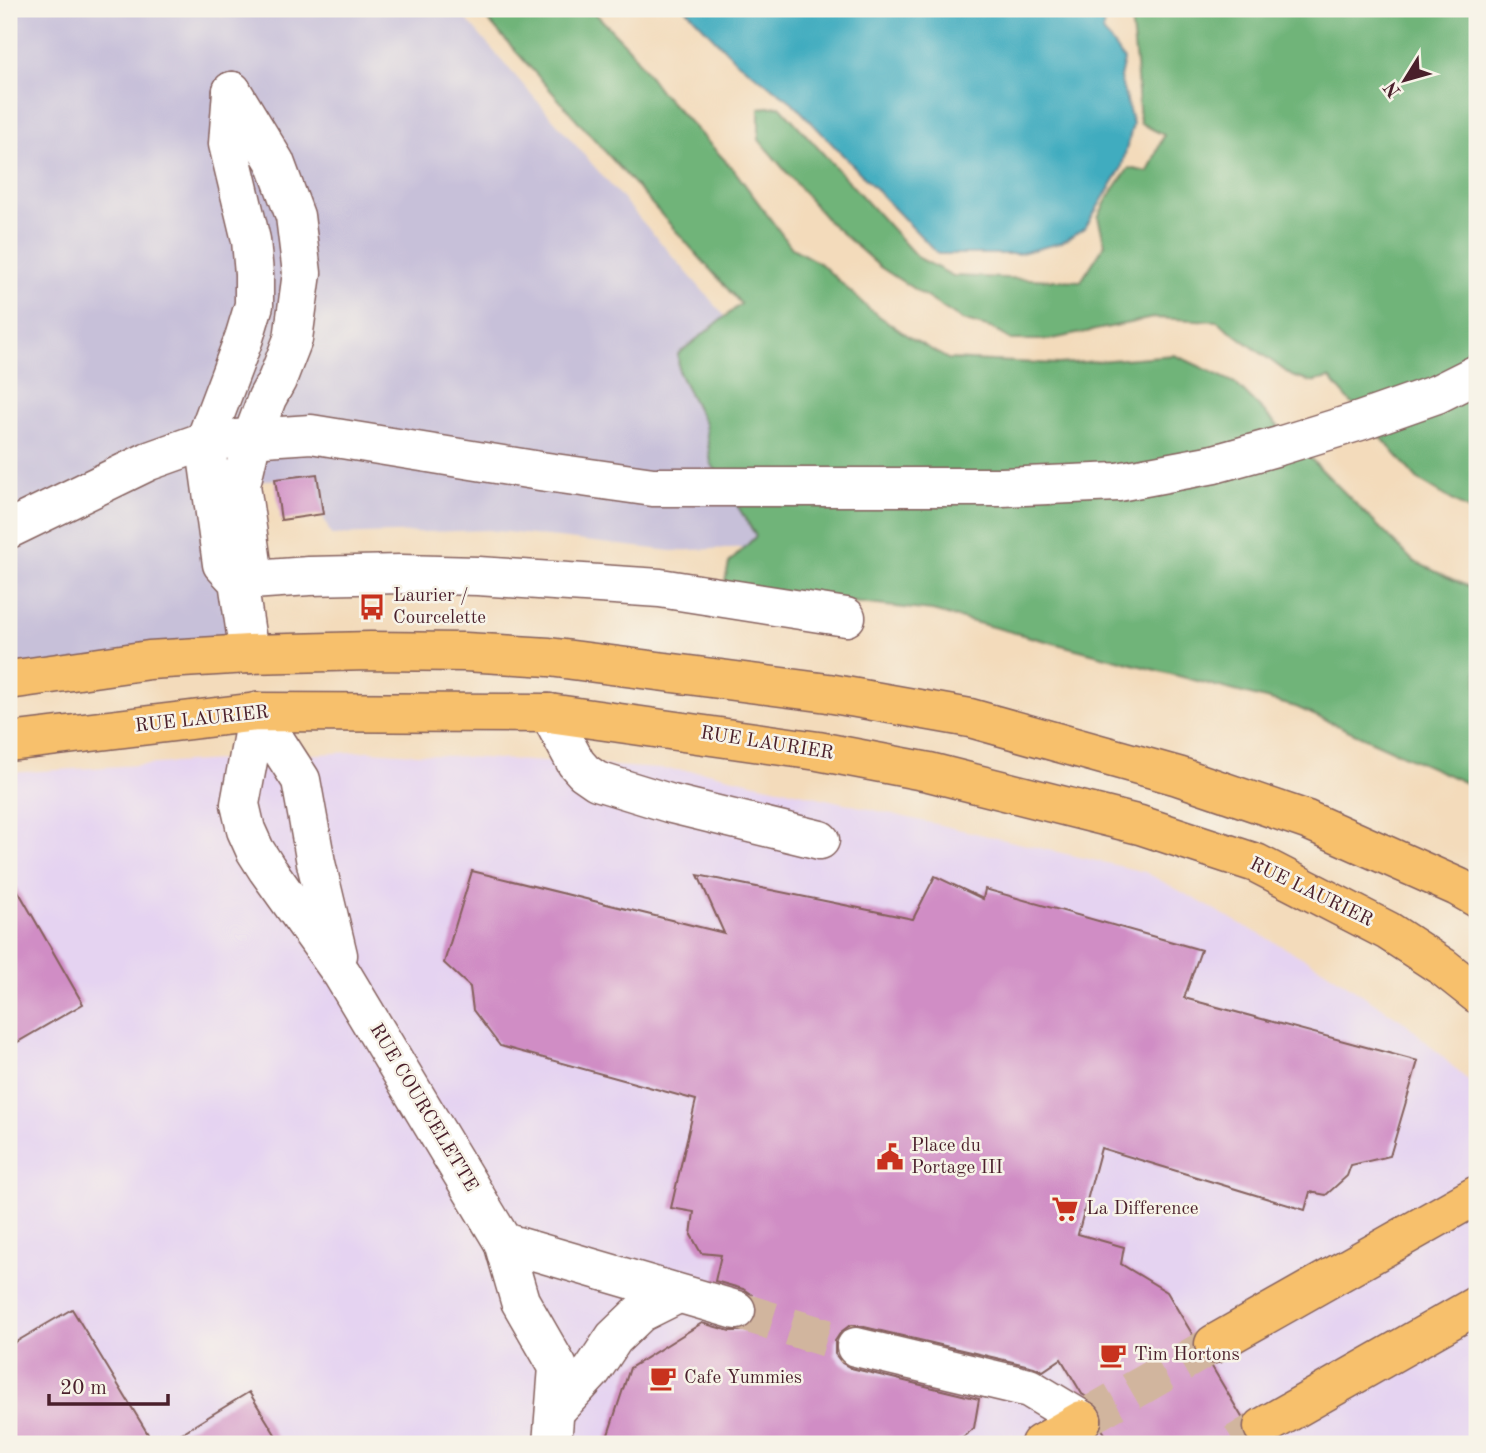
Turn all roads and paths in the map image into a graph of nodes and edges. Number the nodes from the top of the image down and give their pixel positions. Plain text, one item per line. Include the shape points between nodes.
1 (1477, 374) edge
2 (252, 438) junction
3 (205, 441) junction
4 (9, 529) edge
5 (238, 582) junction
6 (846, 617) dead end
7 (249, 653) junction
8 (9, 680) edge
9 (257, 712) junction
10 (549, 713) junction
11 (9, 742) edge
12 (820, 840) dead end
13 (1477, 898) edge
14 (342, 974) junction
15 (1477, 994) edge
16 (1477, 1195) edge
17 (503, 1242) junction
18 (678, 1294) junction
19 (1477, 1305) edge
20 (736, 1310) tunnel mouth
21 (1214, 1344) tunnel mouth
22 (856, 1347) tunnel mouth
23 (1082, 1420) joint
24 (1263, 1427) tunnel mouth
25 (554, 1428) edge
26 (1040, 1444) edge

1 - 2 street via 1437,394 1279,446 1118,482 1002,487 653,487 311,433
2 - 3 street
2 - 3 street via 293,339 302,273 295,216 275,162 232,91 228,144 251,240 254,305
2 - 5 street via 241,485 253,563
3 - 4 street via 149,461
3 - 5 street via 222,564
5 - 6 street via 401,574 478,576 660,588
5 - 7 street
7 - 8 main road via 149,660
7 - 9 main road
7 - 13 main road via 465,652 550,657 828,693 970,718 1178,776 1307,820
9 - 10 main road, RUE LAURIER
9 - 11 main road, RUE LAURIER
9 - 14 street, RUE COURCELETTE via 301,779
9 - 14 street, RUE COURCELETTE via 240,804 246,830 267,869
10 - 12 street via 576,763 597,781
10 - 15 main road, RUE LAURIER via 818,751 929,772 1140,825 1256,863 1399,938
14 - 17 street, RUE COURCELETTE
16 - 21 main road
17 - 18 street
17 - 25 street, RUE COURCELETTE via 520,1301 558,1367
18 - 20 street
18 - 25 street, RUE COURCELETTE via 640,1314 614,1338
19 - 24 main road
22 - 23 street via 1029,1388
23 - 26 main road

